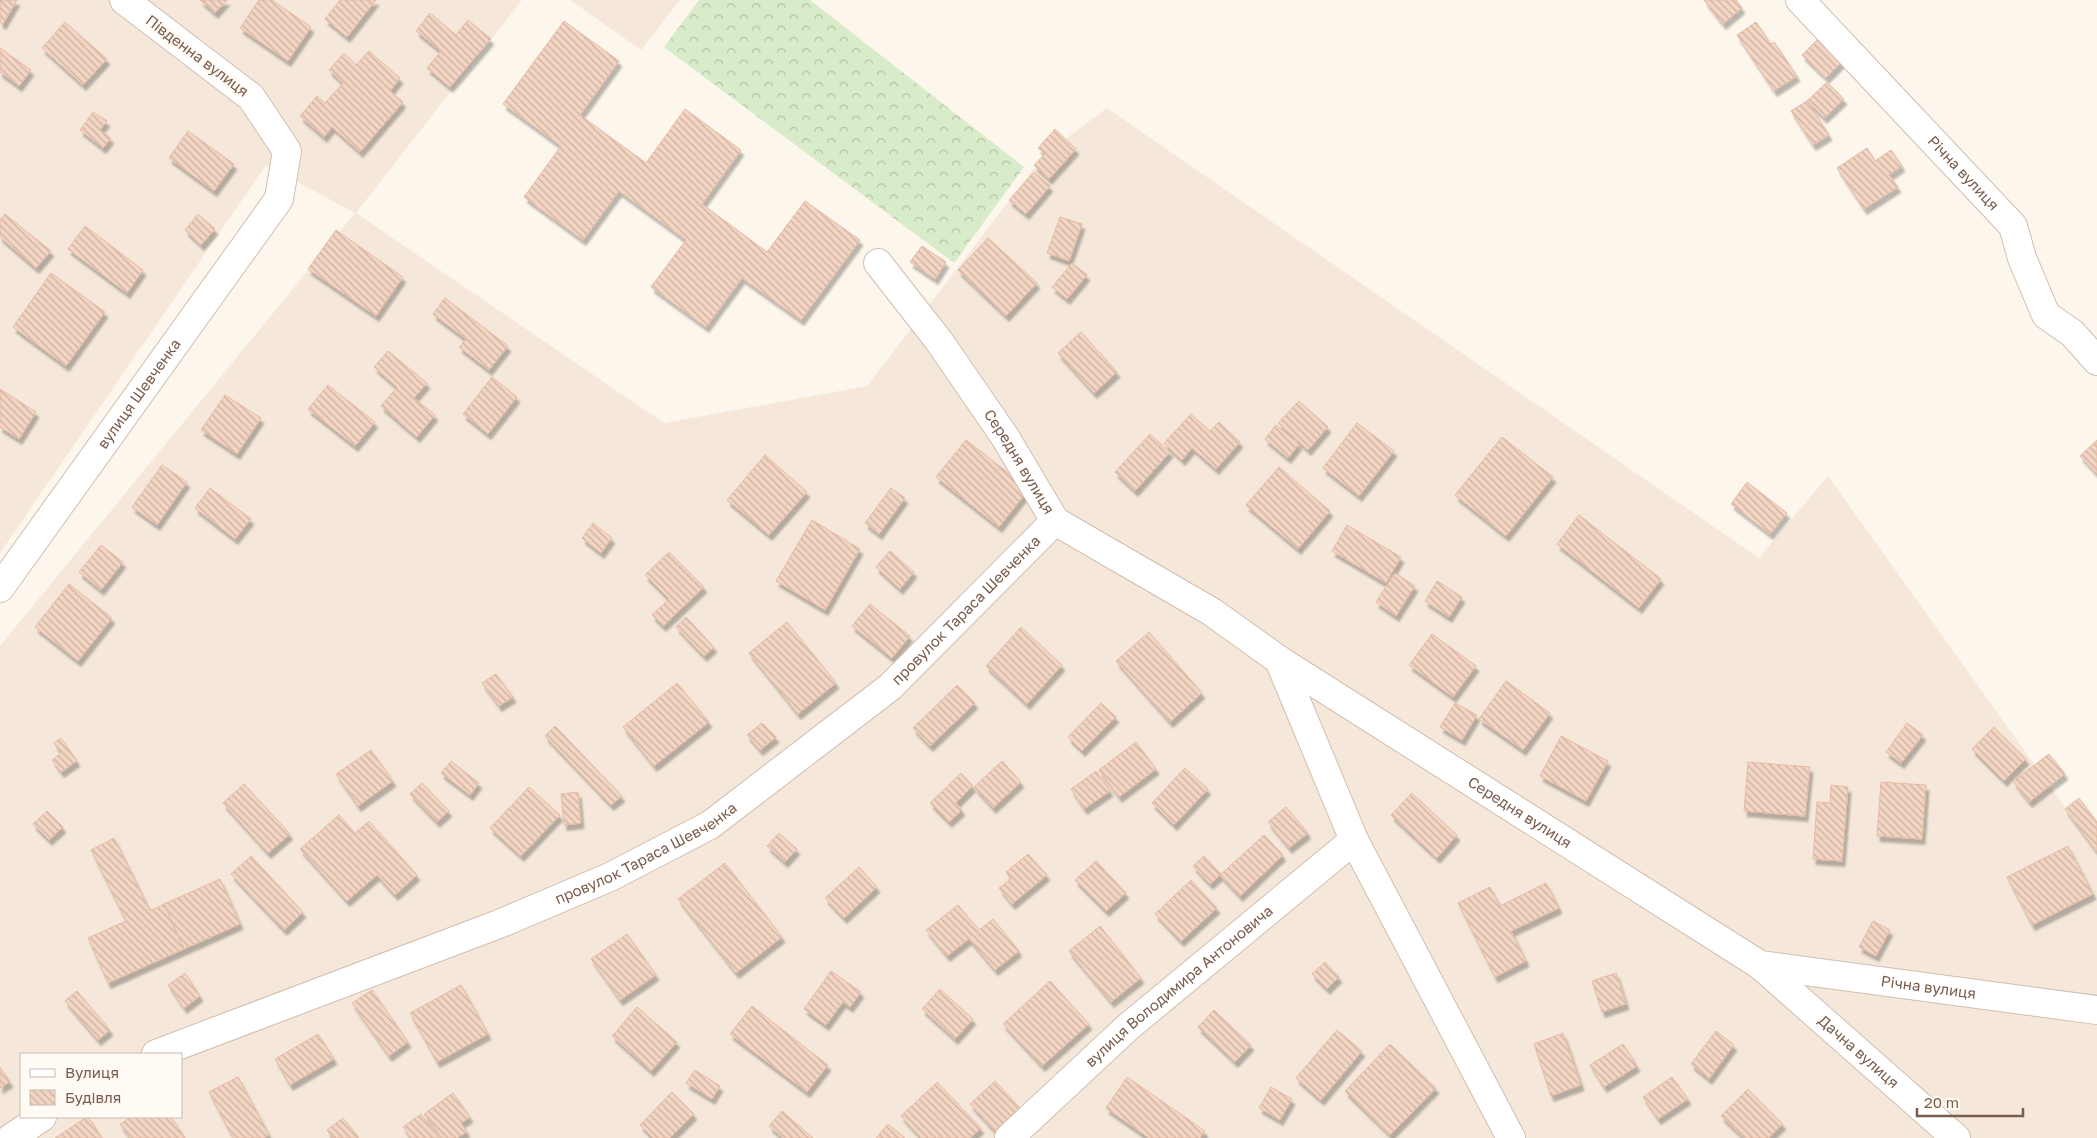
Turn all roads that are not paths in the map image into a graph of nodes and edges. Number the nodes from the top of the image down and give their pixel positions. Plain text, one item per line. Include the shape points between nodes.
1 (124, 0) edge
2 (1800, 0) edge
3 (279, 199) joint
4 (878, 263) dead end
5 (2097, 361) edge
6 (1055, 521) junction
7 (0, 588) edge
8 (1279, 660) junction
9 (1354, 840) junction
10 (1760, 965) junction
11 (2097, 1010) edge
12 (159, 1053) edge
13 (41, 1118) edge
14 (11, 1138) edge
15 (1008, 1138) edge
16 (1511, 1138) edge
17 (1956, 1138) edge

1 - 3 street, Південна вулиця via 251,97 287,151
2 - 5 street, Річна вулиця via 2013,226 2028,274 2046,315 2072,333
3 - 7 street, вулиця Шевченка
4 - 6 street, Середня вулиця via 939,342 1005,437
6 - 8 street, Середня вулиця via 1212,612
6 - 12 street, провулок Тараса Шевченка via 890,687 710,825 610,877 507,921
8 - 9 street
8 - 10 street, Середня вулиця
9 - 15 street, вулиця Володимира Антоновича via 1128,1027
9 - 16 street
10 - 11 street, Річна вулиця
10 - 17 street, Дачна вулиця
13 - 14 street

